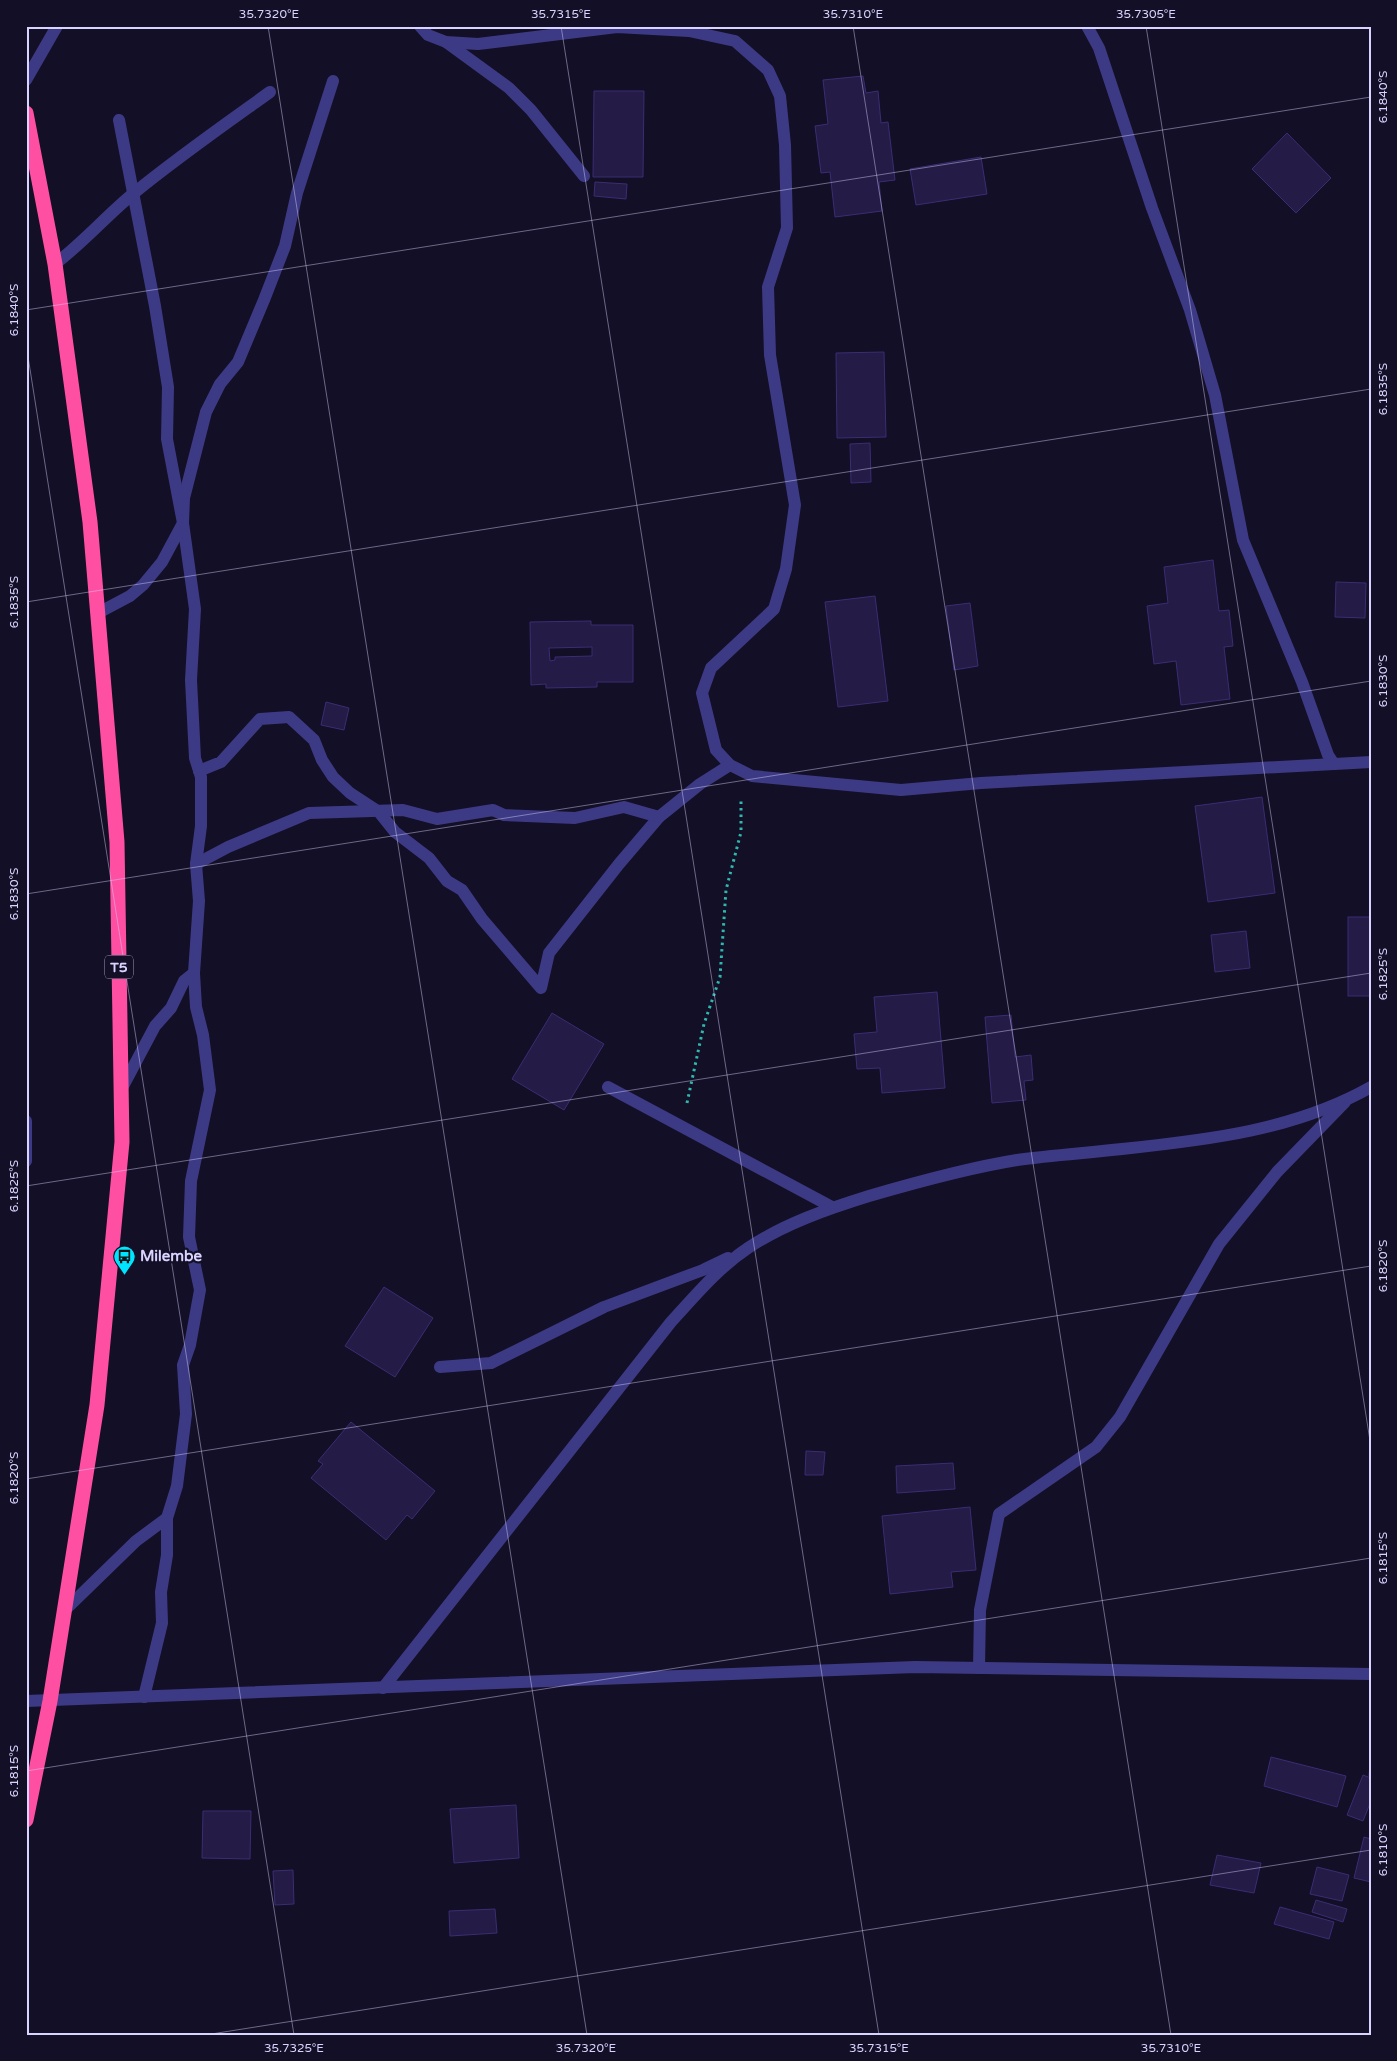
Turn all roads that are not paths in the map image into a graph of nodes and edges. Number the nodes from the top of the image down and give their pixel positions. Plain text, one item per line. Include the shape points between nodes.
1 (57, 26) edge
2 (420, 26) edge
3 (1087, 26) edge
4 (446, 42) junction
5 (26, 80) edge
6 (333, 81) dead end
7 (270, 92) dead end
8 (26, 113) edge
9 (119, 120) dead end
10 (584, 176) dead end
11 (132, 194) junction
12 (55, 264) junction
13 (183, 523) junction
14 (98, 613) junction
15 (1371, 762) edge
16 (1334, 764) junction
17 (730, 765) junction
18 (199, 771) junction
19 (379, 812) junction
20 (659, 817) junction
21 (196, 864) junction
22 (194, 973) junction
23 (608, 1087) dead end
24 (1371, 1087) edge
25 (121, 1090) junction
26 (1347, 1101) junction
27 (26, 1121) edge
28 (26, 1155) edge
29 (26, 1161) edge
30 (832, 1207) junction
31 (746, 1249) junction
32 (440, 1368) dead end
33 (167, 1518) junction
34 (64, 1611) junction
35 (979, 1668) junction
36 (1371, 1674) edge
37 (383, 1688) junction
38 (144, 1697) junction
39 (26, 1701) edge
40 (50, 1701) junction
41 (26, 1820) edge

1 - 5 street
2 - 4 street via 428,35
3 - 16 street via 1099,48 1201,348 1215,395 1243,540
4 - 10 street via 509,88
4 - 17 street via 478,44 617,27 689,31 735,41 768,70 780,96 787,228 768,287 770,355 795,506 786,569 774,609 710,668 702,693 716,750
6 - 13 street via 297,193 284,246 264,300 238,362 220,384 206,412 184,498
7 - 11 street
8 - 12 highway, T5
9 - 11 street
11 - 12 street via 82,244
11 - 13 street via 168,387 167,440
12 - 14 highway, T5 via 90,522
13 - 14 street via 162,562 143,585
13 - 18 street via 194,609 191,680 195,758
14 - 25 highway, T5 via 117,842
15 - 16 street
16 - 17 street via 901,790 752,776
17 - 20 street
18 - 19 street via 221,762 260,719 290,717 314,740 334,777 350,793
18 - 21 street via 201,826
19 - 20 street via 403,810 437,819 492,810 504,815 575,818 624,807
19 - 20 street via 395,832 430,858 447,881 462,890 482,919 541,988 548,953
19 - 21 street via 309,813
21 - 22 street via 199,901
22 - 25 street via 184,982 171,1008 155,1026
22 - 33 street via 196,1007 210,1090 191,1181 189,1237 200,1290 183,1365 186,1414 177,1486
23 - 30 street
24 - 26 street
25 - 34 highway, T5 via 122,1142 97,1405
26 - 30 street via 1272,1126 1207,1140 1016,1161 910,1184
26 - 35 street via 1278,1172 1219,1244 1130,1401 1096,1447 999,1514 980,1610
27 - 28 street
28 - 29 street
30 - 31 street via 775,1232
31 - 32 street via 703,1270 604,1307 491,1363
31 - 37 street via 712,1278 671,1322
33 - 34 street via 136,1541
33 - 38 street via 162,1622
34 - 40 highway, T5
35 - 36 street
35 - 37 street via 916,1667
37 - 38 street
38 - 40 street
39 - 40 street
40 - 41 highway, T5

